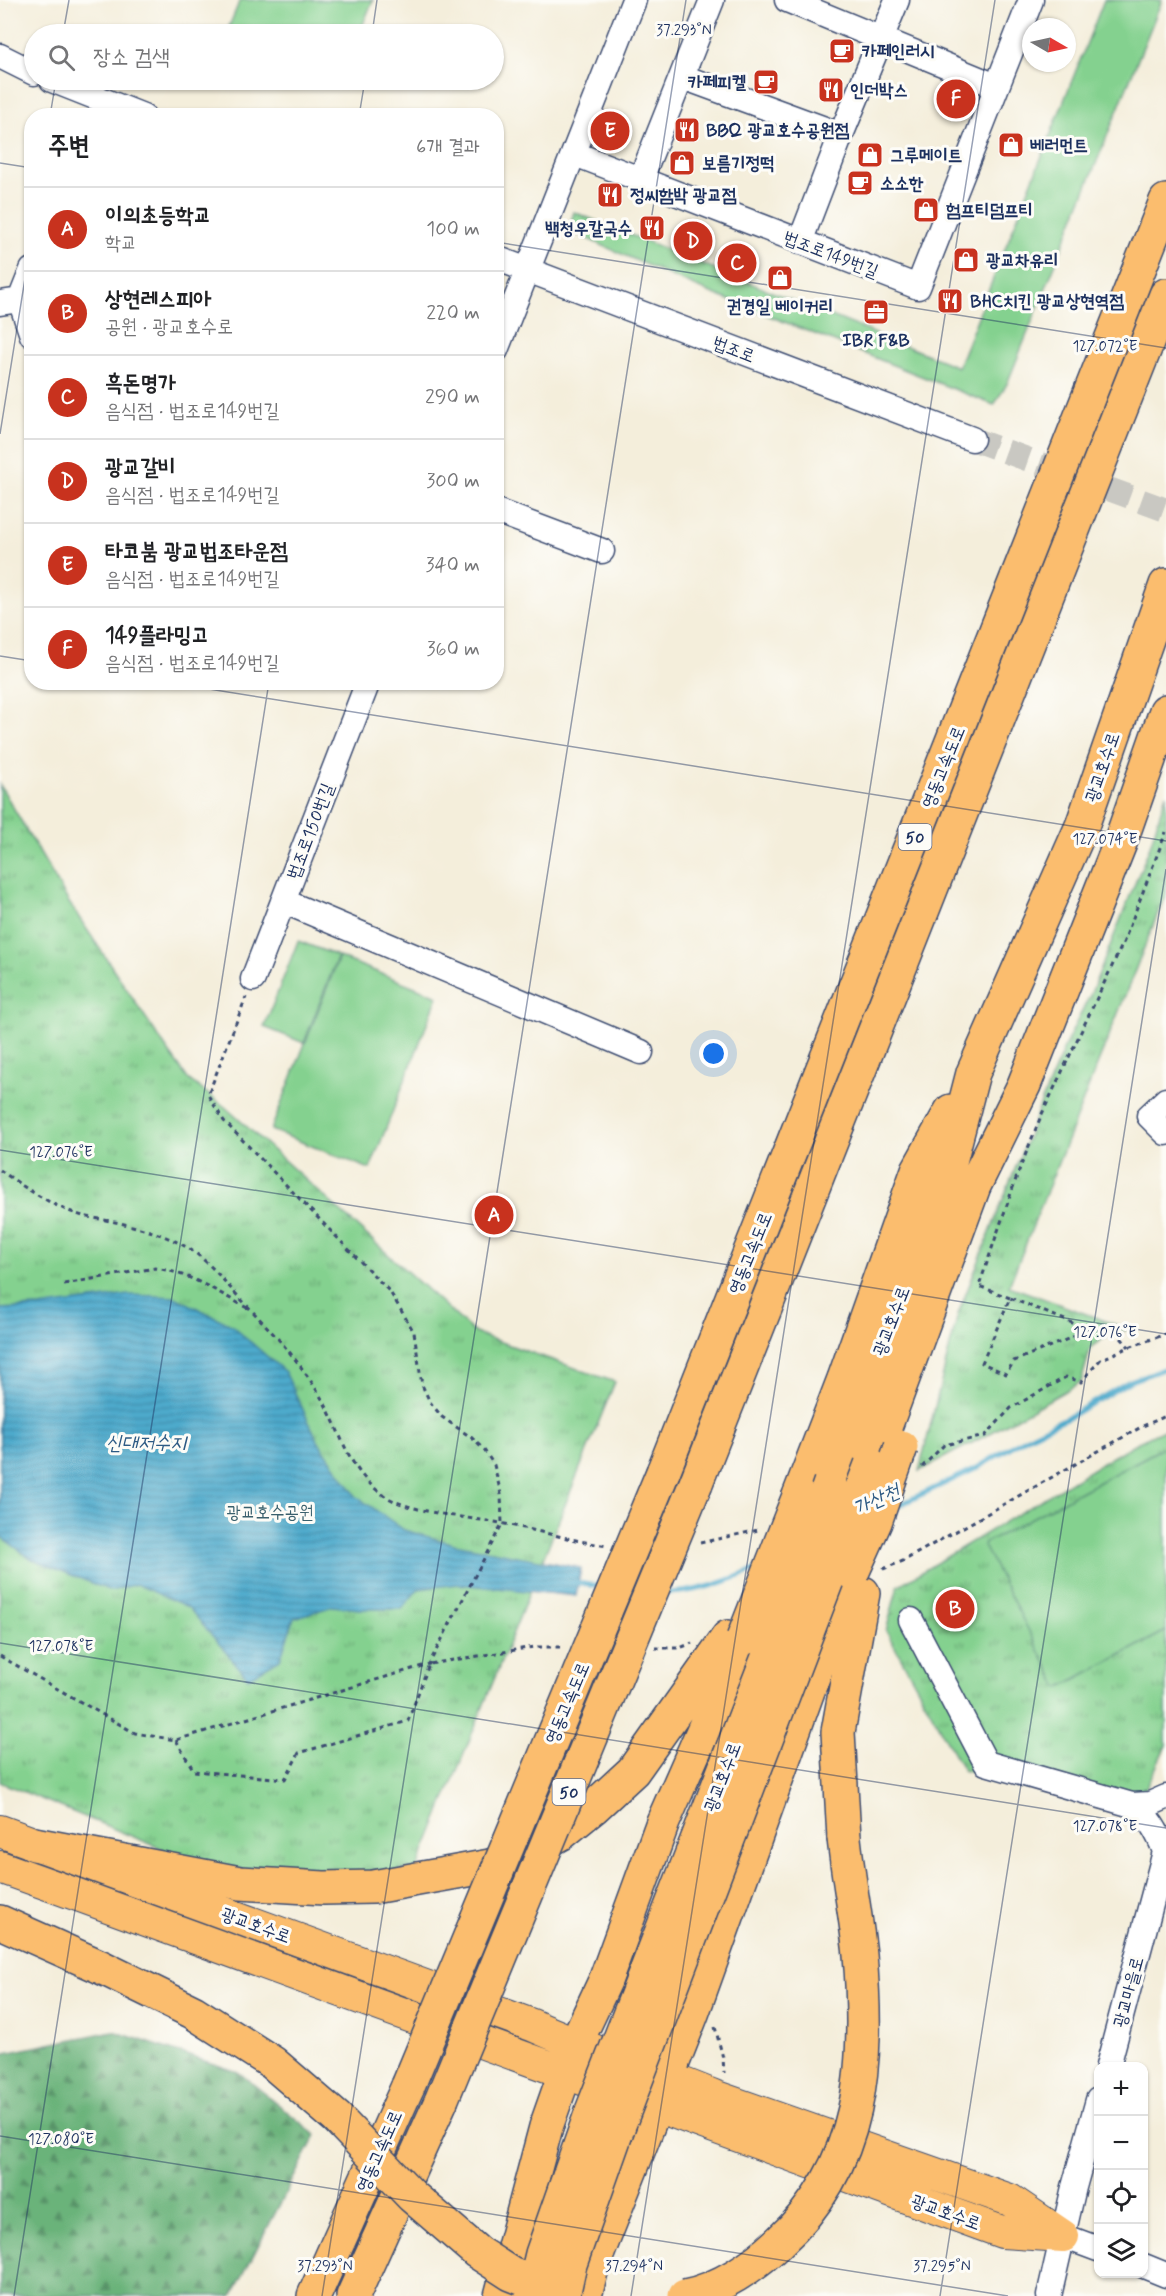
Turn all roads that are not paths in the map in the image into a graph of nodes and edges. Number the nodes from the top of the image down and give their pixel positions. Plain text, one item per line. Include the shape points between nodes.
1 (634, 0) edge
2 (712, 0) edge
3 (788, 0) edge
4 (897, 0) edge
5 (1031, 0) edge
6 (882, 40) junction
7 (0, 56) edge
8 (24, 68) edge
9 (683, 77) junction
10 (996, 86) junction
11 (68, 90) edge
12 (93, 106) edge
13 (841, 135) junction
14 (575, 154) junction
15 (640, 181) junction
16 (1166, 201) edge
17 (800, 242) junction
18 (504, 261) edge
19 (527, 271) junction
20 (24, 282) edge
21 (1166, 295) edge
22 (10, 302) edge
23 (24, 323) edge
24 (504, 330) edge
25 (972, 440) tunnel mouth
26 (504, 514) edge
27 (602, 551) dead end
28 (1166, 585) edge
29 (365, 690) edge
30 (1166, 711) edge
31 (283, 901) junction
32 (253, 979) road end
33 (641, 1052) dead end
34 (973, 1073) junction
35 (1024, 1085) junction
36 (1166, 1100) edge
37 (1166, 1133) edge
38 (852, 1594) junction
39 (911, 1620) dead end
40 (736, 1638) junction
41 (1166, 1797) edge
42 (1132, 1805) junction
43 (0, 1831) edge
44 (34, 1844) junction
45 (1166, 1849) edge
46 (0, 1868) edge
47 (0, 1922) edge
48 (570, 2059) junction
49 (1109, 2062) edge
50 (662, 2091) junction
51 (1094, 2116) edge
52 (1063, 2236) junction
53 (1094, 2248) edge
54 (1148, 2268) edge
55 (1166, 2275) edge
56 (314, 2296) edge
57 (353, 2296) edge
58 (501, 2296) edge
59 (532, 2296) edge
60 (562, 2296) edge
61 (580, 2296) edge
62 (585, 2296) edge
63 (685, 2296) edge
64 (1049, 2296) edge

1 - 14 street
2 - 9 street
3 - 6 street
4 - 6 street
5 - 10 street, 법조로149번길
6 - 10 street
6 - 13 street
7 - 8 street
9 - 13 street
9 - 15 street
10 - 17 street, 법조로149번길 via 918,287
11 - 12 street
13 - 17 street
14 - 15 street, 법조로149번길
14 - 19 street
15 - 17 street, 법조로149번길
16 - 56 highway, 영동고속도로 / 50, bridge via 663,1472 408,2086
18 - 19 street, 법조로
19 - 24 street
19 - 25 street, 법조로
20 - 22 street
21 - 57 highway, 영동고속도로 / 50, bridge via 696,1483 441,2101
22 - 23 street
26 - 27 street
28 - 34 highway, 광교호수로 via 1082,826
29 - 31 street, 법조로150번길
30 - 35 highway, 광교호수로 via 1120,843
31 - 32 street, 법조로150번길
31 - 33 street
34 - 40 highway, bridge via 918,1170 799,1496
34 - 59 highway, 광교호수로, bridge via 946,1177 770,1653 592,2111 542,2254
35 - 38 highway, bridge via 994,1195 910,1459 875,1522
35 - 60 highway, 광교호수로, bridge via 974,1186 620,2122
36 - 37 street via 1149,1116
38 - 50 highway
38 - 63 highway, bridge via 838,1732 844,1838 860,1954 863,2012 861,2070 851,2133 833,2175 790,2232 764,2256 728,2279
39 - 42 street via 986,1763
40 - 44 highway via 633,1771 562,1833 522,1856 490,1866 373,1887 324,1888 240,1883
40 - 48 highway via 605,1981
41 - 42 street via 1150,1804
42 - 45 street via 1147,1816
43 - 44 main road, 광교호수로
44 - 48 main road, 광교호수로 via 521,2021
45 - 49 street, 광교마을로
46 - 48 main road, 광교호수로 via 372,2000
47 - 61 highway, bridge via 193,2012 273,2063 338,2118 412,2196 477,2252 511,2274 554,2292
48 - 50 main road, 광교호수로
48 - 58 highway via 542,2138
50 - 52 main road, 광교호수로 via 1002,2232
50 - 62 highway via 592,2268
51 - 52 street
52 - 53 street, 광교호수로
52 - 64 street
54 - 55 street

